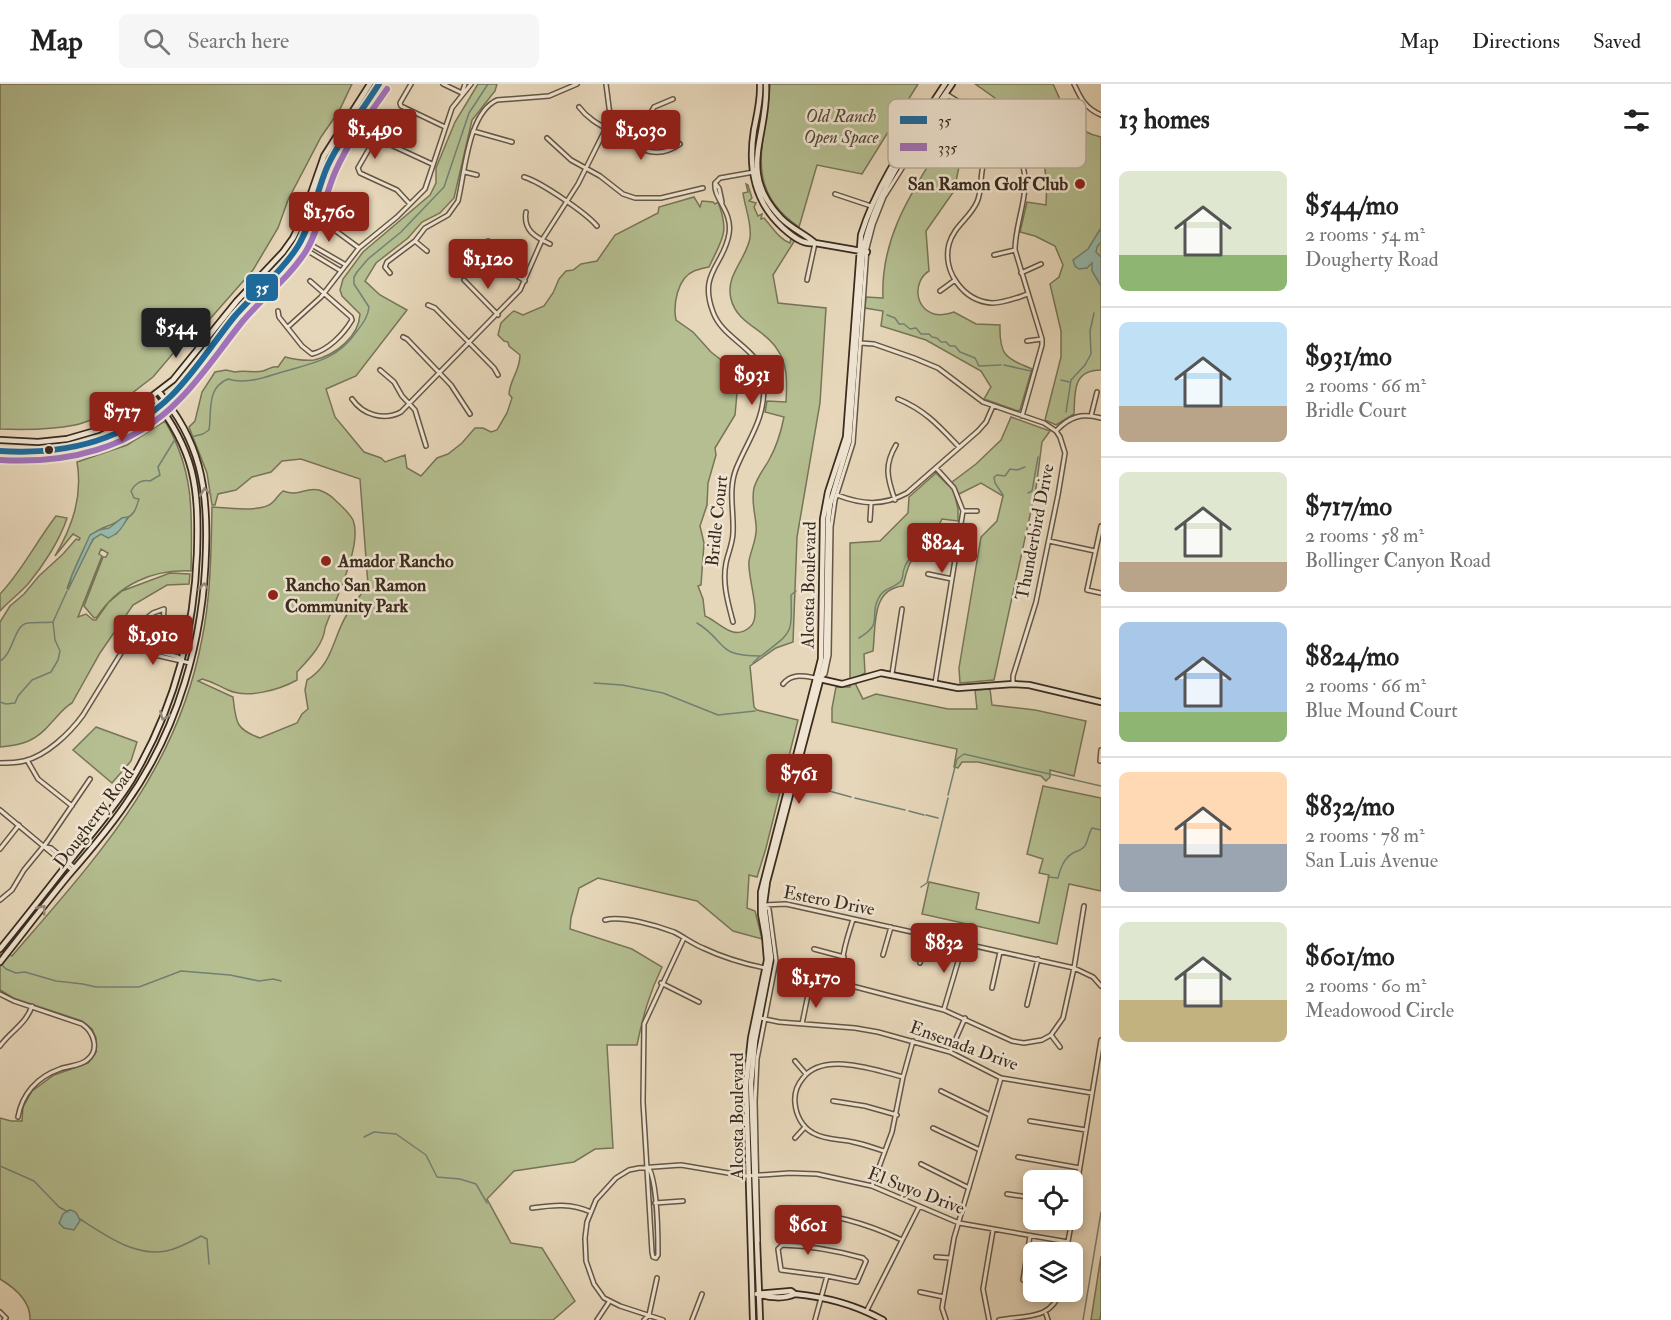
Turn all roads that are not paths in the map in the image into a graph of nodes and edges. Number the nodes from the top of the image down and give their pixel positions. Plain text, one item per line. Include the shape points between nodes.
1 (370, 84) edge
2 (379, 84) edge
3 (411, 84) edge
4 (443, 84) edge
5 (465, 84) edge
6 (471, 84) edge
7 (577, 84) edge
8 (606, 84) edge
9 (760, 84) edge
10 (766, 84) edge
11 (945, 84) edge
12 (952, 84) edge
13 (1074, 84) edge
14 (462, 93) junction
15 (945, 93) junction
16 (673, 99) dead end
17 (941, 99) edge
18 (941, 99) edge
19 (954, 99) edge
20 (1081, 99) edge
21 (1086, 106) edge
22 (579, 108) dead end
23 (1101, 115) edge
24 (445, 127) junction
25 (606, 128) junction
26 (473, 131) junction
27 (547, 138) dead end
28 (512, 142) dead end
29 (680, 144) dead end
30 (633, 146) junction
31 (432, 164) junction
32 (893, 168) edge
33 (898, 168) edge
34 (983, 168) edge
35 (1023, 168) edge
36 (586, 169) junction
37 (755, 171) junction
38 (465, 172) junction
39 (477, 175) dead end
40 (524, 177) dead end
41 (703, 188) dead end
42 (835, 194) dead end
43 (566, 202) junction
44 (409, 203) junction
45 (871, 206) junction
46 (344, 211) dead end
47 (526, 212) dead end
48 (597, 226) dead end
49 (301, 239) junction
50 (415, 240) junction
51 (542, 240) junction
52 (488, 241) dead end
53 (816, 243) junction
54 (550, 244) dead end
55 (298, 245) junction
56 (359, 248) junction
57 (1015, 250) junction
58 (427, 251) dead end
59 (863, 251) junction
60 (994, 255) dead end
61 (1041, 264) dead end
62 (346, 265) junction
63 (341, 271) junction
64 (390, 273) dead end
65 (1021, 273) junction
66 (464, 280) dead end
67 (807, 280) dead end
68 (955, 280) junction
69 (310, 281) dead end
70 (525, 281) junction
71 (940, 291) dead end
72 (324, 293) junction
73 (1028, 294) junction
74 (428, 305) dead end
75 (278, 311) dead end
76 (498, 315) junction
77 (288, 327) junction
78 (403, 337) dead end
79 (1042, 339) junction
80 (1027, 341) dead end
81 (470, 342) junction
82 (856, 342) junction
83 (380, 370) dead end
84 (440, 373) junction
85 (498, 375) dead end
86 (159, 392) junction
87 (1097, 392) dead end
88 (153, 397) junction
89 (352, 399) dead end
90 (898, 399) dead end
91 (166, 401) junction
92 (409, 403) junction
93 (160, 406) junction
94 (993, 406) junction
95 (470, 414) dead end
96 (1022, 416) junction
97 (1091, 416) junction
98 (1101, 418) edge
99 (1056, 431) junction
100 (0, 440) edge
101 (896, 445) dead end
102 (426, 446) dead end
103 (959, 447) junction
104 (0, 451) edge
105 (936, 468) junction
106 (833, 494) junction
107 (895, 500) junction
108 (871, 504) junction
109 (977, 510) dead end
110 (963, 511) junction
111 (870, 520) dead end
112 (1101, 526) edge
113 (1049, 542) junction
114 (1095, 551) junction
115 (928, 574) dead end
116 (952, 579) junction
117 (1101, 594) edge
118 (902, 609) dead end
119 (733, 622) dead end
120 (129, 639) junction
121 (158, 641) dead end
122 (183, 661) junction
123 (190, 663) junction
124 (892, 674) junction
125 (818, 678) junction
126 (935, 683) junction
127 (783, 684) dead end
128 (1013, 684) junction
129 (1101, 702) edge
130 (1101, 750) edge
131 (27, 760) junction
132 (1100, 761) edge
133 (0, 763) edge
134 (90, 779) dead end
135 (72, 806) junction
136 (0, 810) edge
137 (19, 825) junction
138 (44, 846) junction
139 (0, 849) edge
140 (68, 864) junction
141 (74, 870) junction
142 (0, 900) edge
143 (762, 905) junction
144 (1084, 906) dead end
145 (853, 919) junction
146 (605, 920) dead end
147 (891, 927) junction
148 (927, 935) junction
149 (684, 938) junction
150 (963, 945) junction
151 (1, 948) edge
152 (814, 949) dead end
153 (1000, 952) junction
154 (883, 955) dead end
155 (844, 957) junction
156 (1038, 959) junction
157 (0, 962) edge
158 (920, 963) dead end
159 (1074, 968) junction
160 (768, 969) junction
161 (661, 983) junction
162 (1100, 983) edge
163 (992, 988) dead end
164 (809, 990) dead end
165 (0, 994) edge
166 (699, 1002) dead end
167 (1027, 1005) dead end
168 (32, 1006) junction
169 (944, 1010) junction
170 (760, 1018) junction
171 (965, 1018) junction
172 (802, 1024) junction
173 (1051, 1035) junction
174 (1101, 1040) edge
175 (913, 1041) junction
176 (0, 1046) edge
177 (1060, 1047) dead end
178 (950, 1052) junction
179 (795, 1061) dead end
180 (806, 1074) junction
181 (903, 1077) junction
182 (1001, 1078) junction
183 (941, 1091) dead end
184 (1092, 1093) junction
185 (833, 1101) dead end
186 (897, 1115) junction
187 (990, 1115) junction
188 (18, 1117) dead end
189 (1029, 1121) dead end
190 (805, 1127) junction
191 (933, 1128) dead end
192 (1086, 1130) junction
193 (795, 1138) dead end
194 (980, 1150) junction
195 (884, 1151) junction
196 (1018, 1157) dead end
197 (921, 1164) dead end
198 (648, 1167) junction
199 (1080, 1168) joint
200 (754, 1175) junction
201 (872, 1186) junction
202 (969, 1188) junction
203 (1007, 1194) dead end
204 (1023, 1196) edge
205 (683, 1202) dead end
206 (655, 1203) junction
207 (649, 1204) junction
208 (919, 1207) junction
209 (532, 1208) dead end
210 (591, 1212) junction
211 (796, 1214) dead end
212 (959, 1223) junction
213 (657, 1227) junction
214 (651, 1228) junction
215 (993, 1230) junction
216 (1070, 1230) edge
217 (1030, 1236) junction
218 (902, 1240) junction
219 (1029, 1242) edge
220 (1068, 1242) joint
221 (936, 1257) dead end
222 (950, 1258) junction
223 (827, 1276) junction
224 (657, 1278) dead end
225 (920, 1292) dead end
226 (702, 1294) dead end
227 (756, 1294) junction
228 (822, 1296) junction
229 (944, 1297) junction
230 (609, 1302) junction
231 (1056, 1302) edge
232 (0, 1312) edge
233 (866, 1312) junction
234 (1046, 1314) junction
235 (648, 1315) junction
236 (5, 1319) edge
237 (597, 1320) edge
238 (644, 1320) edge
239 (650, 1320) edge
240 (663, 1320) edge
241 (692, 1320) edge
242 (753, 1320) edge
243 (760, 1320) edge
244 (815, 1320) edge
245 (883, 1320) edge
246 (946, 1320) edge
247 (989, 1320) edge
248 (999, 1320) edge
249 (1048, 1320) edge

1 - 86 main road via 324,156 293,238
2 - 49 main road via 331,160
3 - 24 street via 401,106
4 - 14 street
5 - 14 street
6 - 14 street
7 - 26 street via 549,96 497,100 486,108
8 - 25 street via 610,115
9 - 37 main road via 752,145
10 - 37 main road
11 - 15 main road, Alcosta Boulevard
12 - 15 main road, Alcosta Boulevard
13 - 20 street
14 - 24 street
15 - 17 main road, Alcosta Boulevard
15 - 18 main road, Alcosta Boulevard
15 - 19 street
16 - 30 street via 654,107
21 - 23 street
22 - 25 street
24 - 31 street
25 - 30 street
25 - 36 street
26 - 28 street
26 - 38 street
27 - 36 street
29 - 30 street via 656,151
31 - 44 street via 425,189
31 - 44 street via 378,139 358,168 360,173 397,190
32 - 45 main road, Alcosta Boulevard
33 - 59 main road, Alcosta Boulevard via 880,196
34 - 68 street via 976,204 951,237 948,256
35 - 57 street via 1025,186
36 - 41 street via 635,198 661,198
36 - 43 street
37 - 53 main road via 774,209 792,228
37 - 119 street, Bridle Court via 716,180 715,190 729,220 729,234 708,288 715,317 758,360 764,379 759,423 736,469 732,488 733,534 725,580
38 - 39 street
38 - 50 street via 454,209 424,228
40 - 43 street
42 - 45 street
43 - 48 street
43 - 51 street
44 - 56 street
45 - 59 main road, Alcosta Boulevard via 861,235
46 - 56 street via 336,231
47 - 51 street via 528,230
49 - 55 main road
49 - 62 street
50 - 58 street
50 - 64 street via 387,262 385,267
51 - 54 street
51 - 70 street
52 - 70 street via 504,267
53 - 59 main road
53 - 67 street
55 - 63 street
55 - 91 main road
56 - 62 street
57 - 60 street
57 - 65 street
59 - 82 main road, Alcosta Boulevard
59 - 82 street, Alcosta Boulevard
61 - 65 street
62 - 63 street
63 - 72 street
65 - 73 street
66 - 76 street
68 - 71 street
68 - 73 street via 968,294 990,303
69 - 72 street
70 - 76 street
72 - 77 street
72 - 77 street via 351,317 349,325 332,343 312,354
73 - 79 street
74 - 81 street
75 - 77 street
76 - 81 street
78 - 84 street
79 - 80 street
79 - 96 street
81 - 84 street
81 - 85 street
82 - 94 street via 874,344 938,368
82 - 106 main road, Alcosta Boulevard via 849,441
83 - 92 street
84 - 92 street
84 - 95 street
86 - 88 main road
86 - 91 main road, Dougherty Road
87 - 97 street
88 - 93 main road, Dougherty Road
88 - 100 main road via 115,423 83,435 38,442
89 - 92 street via 371,414 386,417 401,412
90 - 103 street via 916,406
91 - 93 main road
123 -> 91 main road, Dougherty Road via 206,568 206,508 200,465 179,418
92 - 102 street via 418,416
93 - 104 main road via 125,429 89,444 46,452
93 - 122 main road, Dougherty Road via 185,447 198,507 194,610
94 - 96 street
94 - 103 street via 986,422
96 - 99 street
97 - 98 street
97 - 99 street via 1069,419
99 - 113 street, Thunderbird Drive via 1065,453
101 - 107 street via 887,473
103 - 105 street
105 - 107 street
105 - 110 street via 954,488
106 - 108 street
106 - 125 main road, Alcosta Boulevard via 828,520 826,658
107 - 108 street
108 - 111 street
109 - 110 street
110 - 116 street
112 - 114 street
113 - 114 street
113 - 128 street, Thunderbird Drive
114 - 117 street via 1087,590
115 - 116 street
116 - 126 street
118 - 124 street
120 - 121 street via 143,620 164,609
120 - 122 street
120 - 131 street via 79,720 38,756
122 - 123 street
122 -> 140 main road, Dougherty Road via 163,719 139,767
123 - 141 main road, Dougherty Road via 167,732 150,764 126,804
124 - 125 main road via 870,675 842,684
124 - 126 main road
125 - 127 street via 798,675
125 - 143 main road, Alcosta Boulevard
126 - 128 main road via 958,688
128 - 129 main road
130 - 132 street
131 - 133 street
131 - 135 street via 38,779
134 - 135 street
135 - 138 street
136 - 137 street
137 - 138 street
137 - 139 street
138 - 140 street
138 - 142 street
140 - 141 street
140 - 151 main road, Dougherty Road
157 -> 141 main road, Dougherty Road
143 - 145 street, Estero Drive via 786,904
143 - 160 main road, Alcosta Boulevard via 771,948
143 - 170 street, Alcosta Boulevard via 769,909 776,961
144 - 159 street
145 - 147 street, Estero Drive
145 - 155 street
146 - 149 street via 655,926
147 - 148 street, Estero Drive
147 - 154 street
148 - 150 street, Estero Drive
148 - 158 street
149 - 160 street via 704,949
149 - 161 street
150 - 153 street, Estero Drive
150 - 169 street
152 - 155 street
153 - 156 street, Estero Drive
153 - 163 street
155 - 169 street via 844,976 852,986
156 - 159 street, Estero Drive
156 - 167 street
159 - 162 street, Estero Drive
159 - 173 street via 1063,1018
160 - 170 main road, Alcosta Boulevard
161 - 166 street
161 - 198 street via 643,1033
164 - 172 street
165 - 168 street
168 - 176 street via 20,1026
168 - 188 street via 82,1024 92,1034 94,1046 85,1062 59,1070 33,1086 23,1099
169 - 171 street
170 - 172 street, Ensenada Drive
170 - 200 main road, Alcosta Boulevard via 751,1083
171 - 173 street via 1012,1041 1024,1043
171 - 178 street
172 - 175 street, Ensenada Drive via 855,1028
173 - 177 street
174 - 184 street
175 - 178 street, Ensenada Drive
175 - 181 street
178 - 182 street, Ensenada Drive
179 - 180 street
180 - 181 street via 832,1064
180 - 190 street via 798,1084 795,1101
181 - 186 street
182 - 184 street, Ensenada Drive
182 - 187 street
183 - 187 street
184 - 192 street
185 - 186 street
186 - 195 street
187 - 194 street
189 - 192 street
190 - 193 street
190 - 195 street via 822,1137
191 - 194 street
192 - 199 street
194 - 202 street
195 - 201 street
196 - 199 street
197 - 202 street
198 - 200 street, El Suyo Drive via 681,1166
198 - 206 street
198 - 207 street
198 - 210 street, El Suyo Drive via 629,1170 616,1178
200 - 201 street, El Suyo Drive via 818,1174
200 - 227 main road, Alcosta Boulevard
200 - 227 main road, Alcosta Boulevard
201 - 208 street, El Suyo Drive
202 - 212 street
203 - 204 street
205 - 206 street
206 - 207 street
206 - 213 street
207 - 214 street
208 - 212 street, El Suyo Drive
208 - 218 street
209 - 210 street via 565,1205
210 - 230 street via 586,1222 586,1261 594,1284
211 - 218 street via 849,1219
212 - 215 street, El Suyo Drive
212 - 222 street
213 - 214 street
213 - 214 street via 656,1258 652,1255
215 - 217 street, El Suyo Drive
215 - 247 street via 983,1289
216 - 220 street
217 - 219 street
217 - 220 street, El Suyo Drive
218 - 233 street
221 - 222 street
222 - 229 street
223 - 223 street via 781,1270 778,1249 832,1249 866,1261 857,1282
223 - 228 street
224 - 235 street
225 - 229 street
226 - 241 street
227 - 228 main road
227 - 242 main road, Alcosta Boulevard
227 - 243 main road, Alcosta Boulevard
228 - 233 main road
228 - 244 street
229 - 246 street
230 - 235 street
230 - 237 street
231 - 234 street
232 - 236 street
233 - 245 main road
234 - 248 street
234 - 249 street
235 - 238 street
235 - 239 street
235 - 240 street

